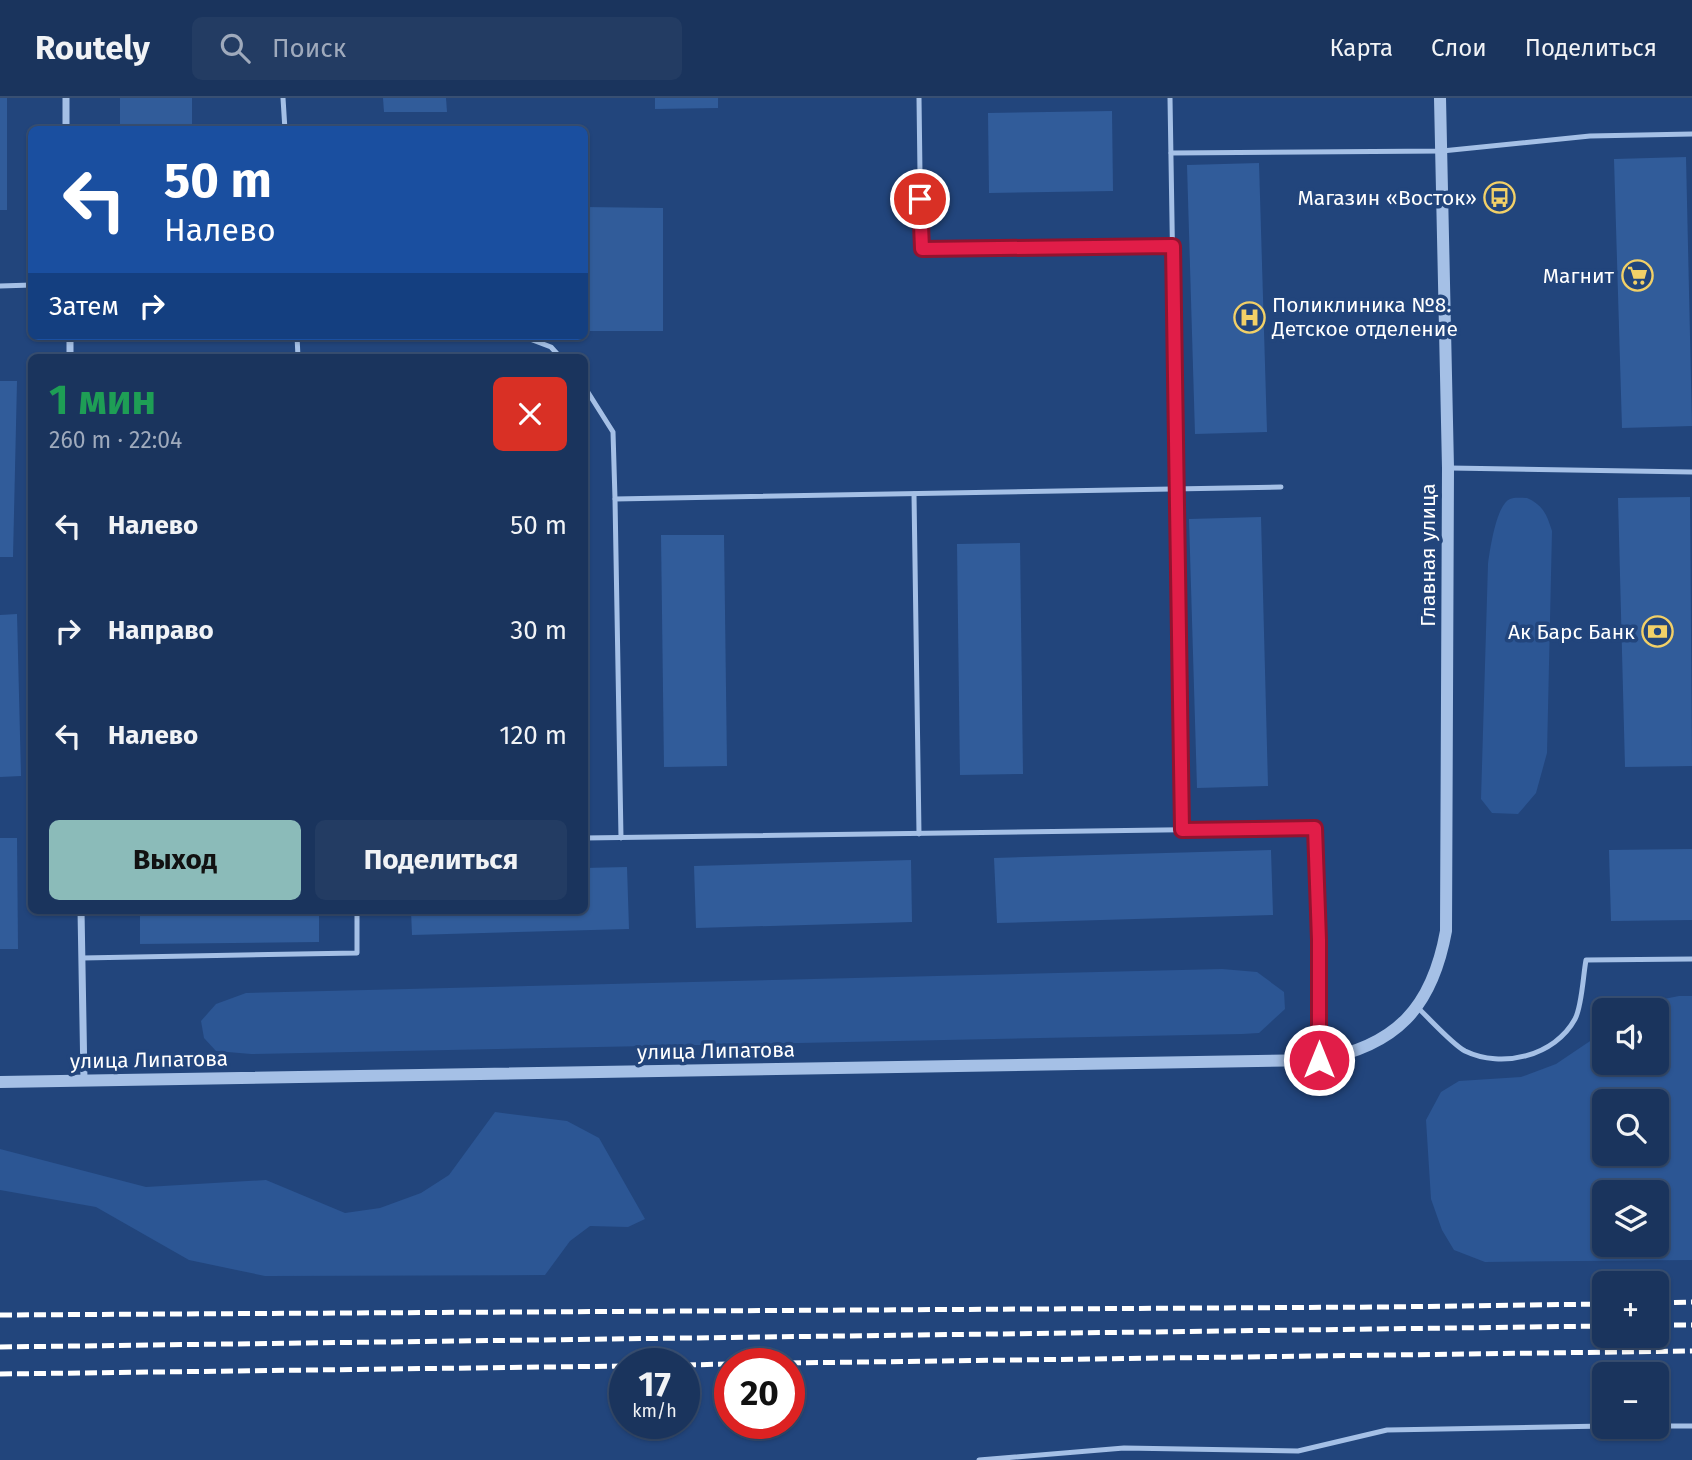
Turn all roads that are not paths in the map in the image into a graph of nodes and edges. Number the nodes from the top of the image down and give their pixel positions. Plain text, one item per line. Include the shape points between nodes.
1 (66, 98) edge
2 (284, 98) edge
3 (919, 98) edge
4 (1170, 98) edge
5 (1440, 98) edge
6 (66, 126) edge
7 (285, 126) edge
8 (1692, 134) edge
9 (1442, 151) junction
10 (1171, 153) junction
11 (1173, 246) junction
12 (28, 285) edge
13 (0, 286) edge
14 (533, 340) edge
15 (557, 354) edge
16 (588, 392) edge
17 (1448, 468) junction
18 (1692, 472) edge
19 (1281, 487) dead end
20 (1177, 490) junction
21 (914, 494) junction
22 (615, 499) junction
23 (1182, 830) junction
24 (919, 834) junction
25 (588, 838) edge
26 (621, 838) junction
27 (81, 914) edge
28 (357, 914) edge
29 (82, 958) junction
30 (1692, 959) edge
31 (1417, 1007) junction
32 (1319, 1060) junction
33 (84, 1080) junction
34 (0, 1082) edge
35 (1592, 1426) edge
36 (1669, 1426) edge
37 (1692, 1426) edge
38 (979, 1460) edge

1 - 6 street
2 - 7 lane
3 - 11 lane via 922,249
4 - 10 lane
5 - 9 street, Главная улица
8 - 9 lane via 1590,136
9 - 10 lane
9 - 17 street, Главная улица
10 - 11 lane
11 - 20 lane
12 - 13 lane
14 - 15 lane
16 - 22 lane via 613,432
17 - 18 lane
17 - 31 street, Главная улица via 1446,931 1440,962
19 - 20 lane
20 - 21 lane
20 - 23 lane
21 - 22 lane
21 - 24 lane
22 - 26 lane
23 - 24 lane
23 - 32 lane via 1315,828
24 - 26 lane
25 - 26 lane
27 - 29 street
28 - 29 lane via 357,953
29 - 33 street
30 - 31 lane via 1586,960 1576,1017 1561,1038 1532,1055 1499,1060 1465,1051
31 - 32 street, улица Липатова via 1376,1043
32 - 33 street, улица Липатова
33 - 34 street, улица Липатова
35 - 38 lane via 1387,1430 1298,1451 1124,1448
36 - 37 lane

